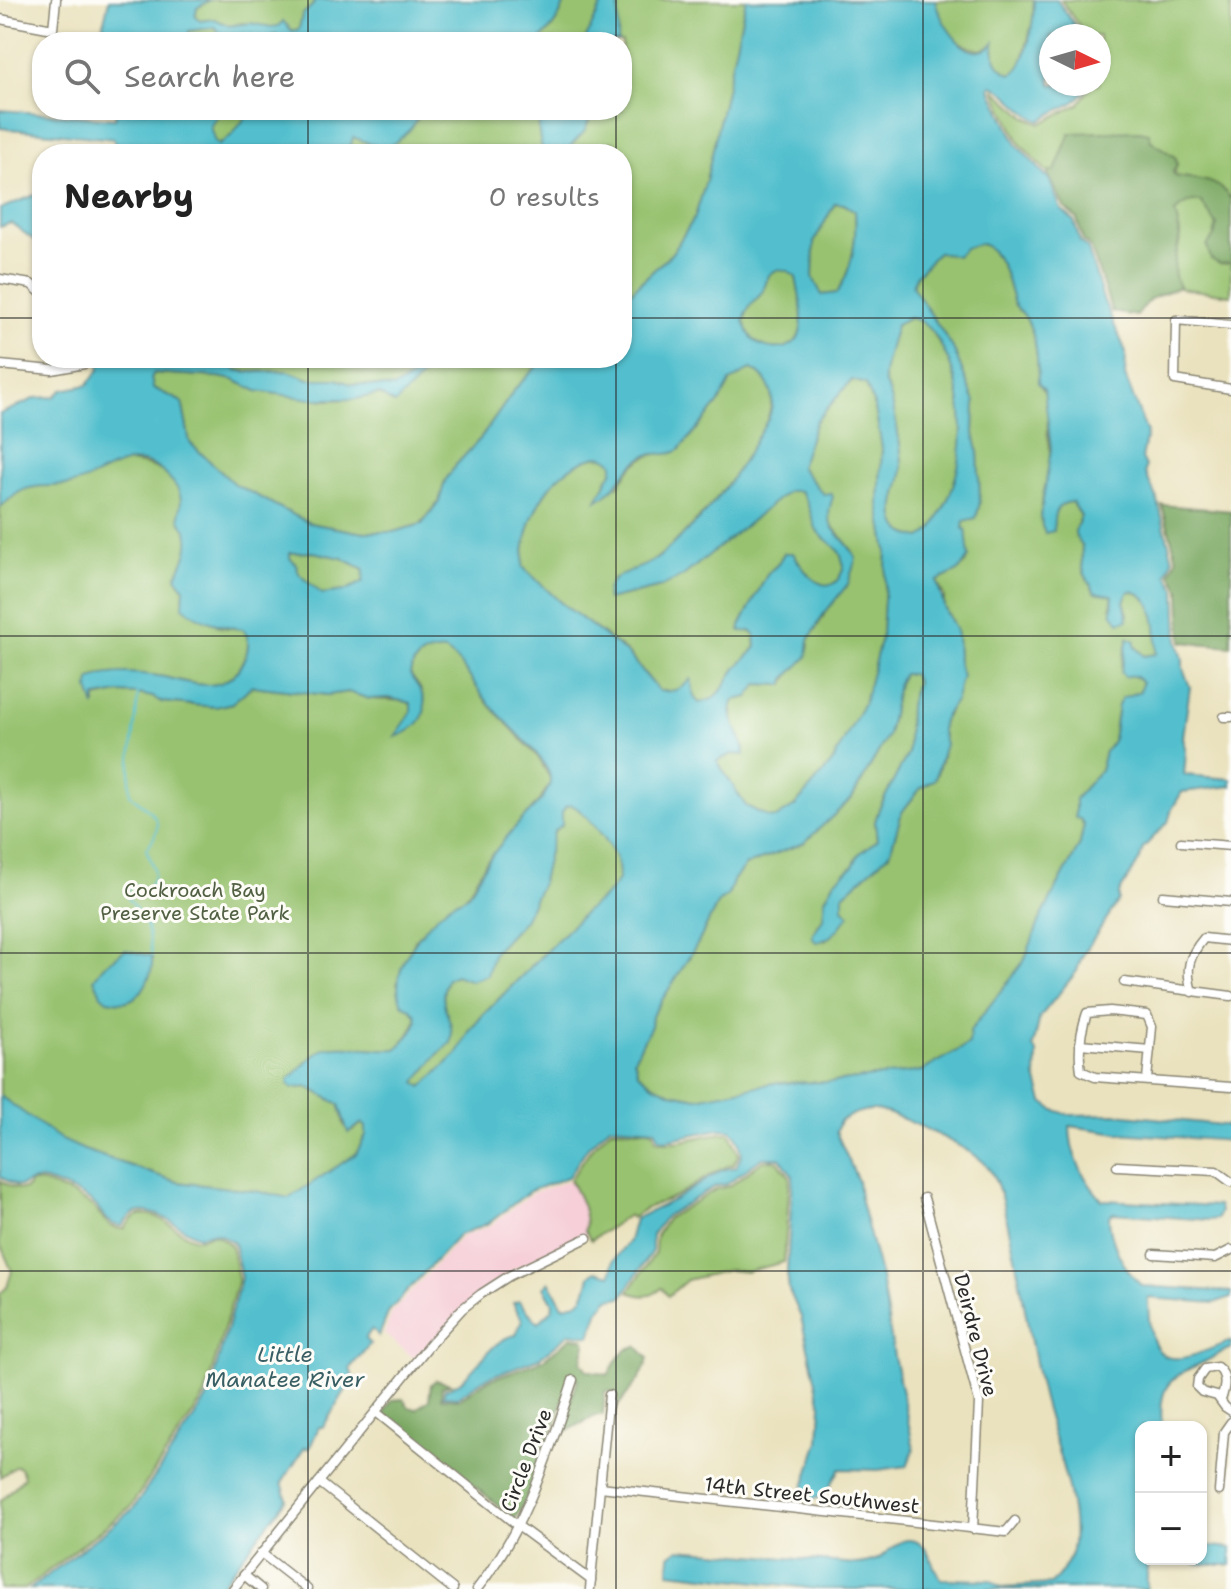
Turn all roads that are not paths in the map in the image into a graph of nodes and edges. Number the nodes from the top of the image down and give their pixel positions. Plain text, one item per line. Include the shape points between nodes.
1 (56, 0) edge
2 (0, 19) edge
3 (0, 279) edge
4 (32, 285) edge
5 (1231, 325) edge
6 (0, 365) edge
7 (63, 368) edge
8 (52, 370) joint
9 (1231, 389) edge
10 (1181, 842) dead end
11 (1231, 846) edge
12 (1163, 896) dead end
13 (1231, 902) edge
14 (1231, 941) edge
15 (1124, 982) dead end
16 (1192, 992) junction
17 (1231, 996) edge
18 (1080, 1044) junction
19 (1150, 1050) junction
20 (1147, 1079) junction
21 (1231, 1087) edge
22 (1117, 1166) dead end
23 (1231, 1182) edge
24 (924, 1198) dead end
25 (587, 1238) dead end
26 (1231, 1250) edge
27 (1154, 1254) dead end
28 (573, 1380) dead end
29 (609, 1395) dead end
30 (1221, 1400) junction
31 (1231, 1411) edge
32 (376, 1412) junction
33 (1231, 1422) edge
34 (319, 1482) junction
35 (600, 1487) junction
36 (1219, 1491) dead end
37 (1015, 1521) dead end
38 (518, 1526) junction
39 (973, 1529) junction
40 (261, 1553) junction
41 (244, 1575) junction
42 (591, 1585) edge
43 (233, 1589) edge
44 (261, 1589) edge
45 (307, 1589) edge
46 (453, 1589) edge
47 (477, 1589) edge

1 - 2 street via 53,29
3 - 4 street
5 - 9 street via 1176,320 1175,380
6 - 8 street
7 - 8 street
10 - 11 street
12 - 13 street
14 - 16 street via 1204,938 1190,955
15 - 16 street
16 - 17 street
18 - 19 street
18 - 19 street via 1087,1013 1110,1011 1147,1015
18 - 20 street via 1081,1071 1095,1077
19 - 20 street
20 - 21 street
22 - 23 street via 1216,1171
24 - 39 street, Deirdre Drive via 979,1402
25 - 32 street via 509,1276 462,1309
26 - 27 street via 1215,1258
28 - 38 street, Circle Drive
29 - 35 street
30 - 30 street via 1197,1387 1205,1369 1217,1367 1223,1373
30 - 31 street
32 - 34 street
32 - 38 street
33 - 36 street via 1224,1432
34 - 40 street
34 - 46 street
35 - 39 street, 14th Street Southwest
35 - 42 street
37 - 39 street, 14th Street Southwest via 1006,1532
38 - 42 street
38 - 47 street, Circle Drive
40 - 41 street
40 - 45 street
41 - 43 street
41 - 44 street

